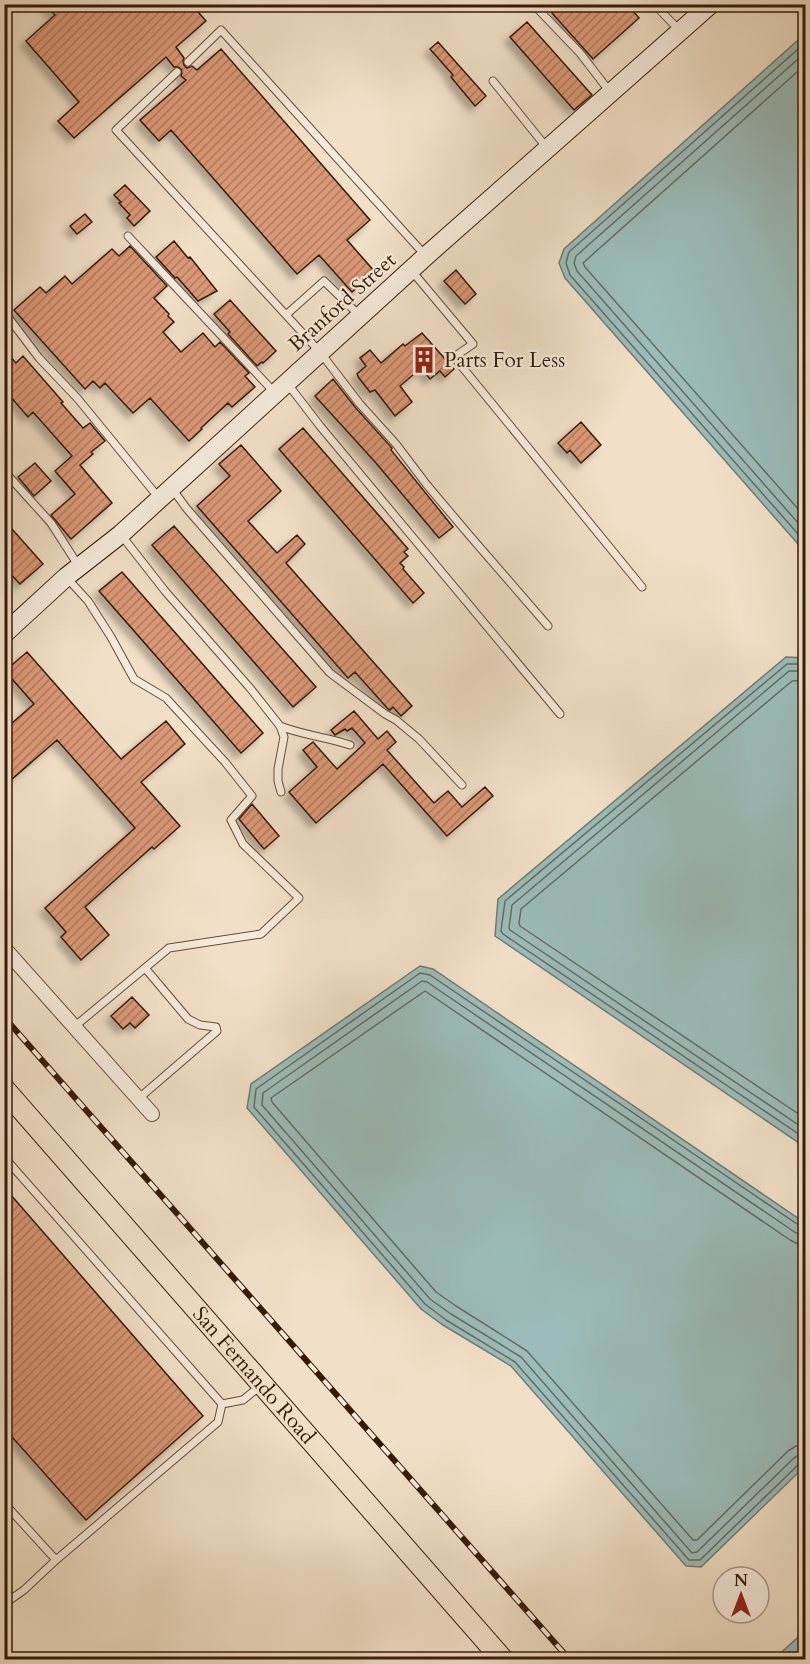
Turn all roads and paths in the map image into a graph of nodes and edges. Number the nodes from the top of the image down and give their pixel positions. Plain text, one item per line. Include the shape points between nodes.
1 (532, 4) edge
2 (654, 4) edge
3 (711, 4) edge
4 (681, 32) junction
5 (188, 62) dead end
6 (177, 72) dead end
7 (493, 81) dead end
8 (611, 94) junction
9 (548, 150) junction
10 (128, 236) dead end
11 (426, 256) junction
12 (411, 270) junction
13 (287, 314) junction
14 (8, 317) dead end
15 (361, 317) junction
16 (320, 352) junction
17 (281, 388) junction
18 (4, 471) edge
19 (165, 493) junction
20 (121, 534) junction
21 (73, 572) junction
22 (642, 587) dead end
23 (548, 626) dead end
24 (4, 634) edge
25 (560, 714) dead end
26 (280, 726) junction
27 (350, 745) dead end
28 (462, 785) dead end
29 (281, 792) dead end
30 (4, 948) edge
31 (145, 968) junction
32 (74, 1027) junction
33 (4, 1089) edge
34 (138, 1099) junction
35 (152, 1114) dead end
36 (4, 1157) edge
37 (262, 1384) junction
38 (222, 1404) junction
39 (4, 1503) edge
40 (56, 1560) junction
41 (4, 1604) edge
42 (503, 1659) edge

1 - 8 lane via 580,53
2 - 4 lane
3 - 4 main road, Branford Street
4 - 8 main road, Branford Street
5 - 11 lane via 221,30
6 - 13 lane via 116,130
7 - 9 lane
8 - 9 main road, Branford Street
9 - 11 main road, Branford Street
10 - 17 lane
11 - 12 main road, Branford Street
12 - 15 main road, Branford Street
12 - 22 lane via 473,344 454,357
13 - 15 lane via 324,281
13 - 16 lane
14 - 19 lane via 39,358
15 - 16 main road, Branford Street
16 - 17 main road, Branford Street
16 - 23 lane
17 - 19 main road, Branford Street
17 - 25 lane via 320,426
18 - 21 lane via 51,523
19 - 20 main road, Branford Street
19 - 28 lane via 187,509 330,673 419,739
20 - 21 main road, Branford Street
20 - 26 lane
21 - 24 main road, Branford Street
21 - 31 lane via 134,679 166,698 252,796 231,820 243,844 299,898 261,934 169,948
26 - 27 lane
26 - 29 lane via 284,736 278,769
30 - 32 street
31 - 32 lane
31 - 34 lane via 188,1019 216,1027 217,1031
32 - 34 street
33 - 37 main road, San Fernando Road
34 - 35 street
36 - 38 lane
37 - 38 lane via 243,1400
37 - 42 main road, San Fernando Road
38 - 40 lane via 218,1422
39 - 40 lane
40 - 41 lane

